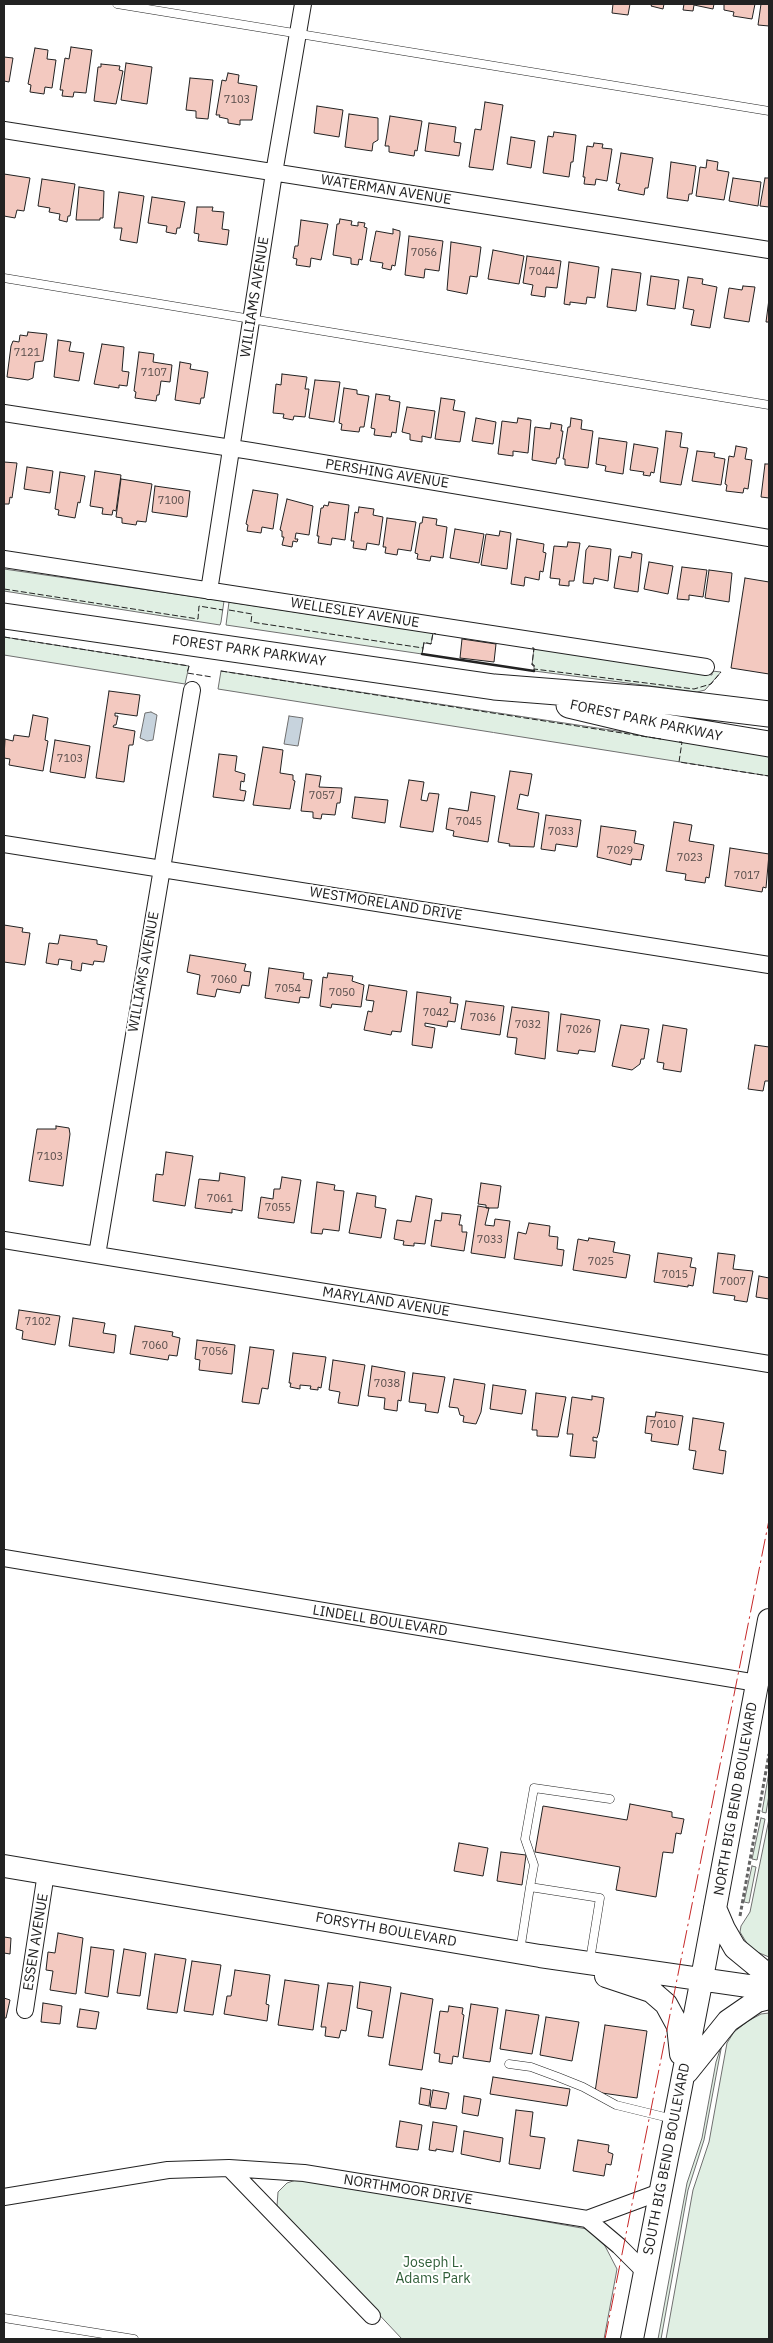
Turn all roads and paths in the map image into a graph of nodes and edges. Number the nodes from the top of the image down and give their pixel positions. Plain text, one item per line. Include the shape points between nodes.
1 (117, 4) edge
2 (303, 4) edge
3 (298, 32) junction
4 (769, 111) edge
5 (4, 130) edge
6 (274, 172) junction
7 (769, 250) edge
8 (4, 278) edge
9 (251, 318) junction
10 (769, 405) edge
11 (4, 413) edge
12 (231, 448) junction
13 (769, 538) edge
14 (4, 559) edge
15 (209, 590) junction
16 (4, 616) edge
17 (706, 667) dead end
18 (494, 687) junction
19 (192, 690) dead end
20 (769, 714) edge
21 (769, 744) edge
22 (4, 844) edge
23 (162, 869) junction
24 (769, 965) edge
25 (4, 1240) edge
26 (96, 1255) junction
27 (769, 1364) edge
28 (4, 1558) edge
29 (769, 1620) edge
30 (757, 1683) junction
31 (769, 1754) edge
32 (610, 1799) dead end
33 (4, 1866) edge
34 (46, 1873) junction
35 (530, 1887) junction
36 (716, 1908) junction
37 (742, 1913) dead end
38 (530, 1954) junction
39 (590, 1962) junction
40 (769, 1976) edge
41 (702, 1978) junction
42 (769, 1989) edge
43 (769, 1998) edge
44 (25, 2010) dead end
45 (509, 2064) dead end
46 (683, 2076) junction
47 (675, 2119) junction
48 (228, 2168) junction
49 (660, 2192) junction
50 (4, 2197) edge
51 (587, 2219) junction
52 (644, 2271) junction
53 (372, 2316) dead end
54 (4, 2318) edge
55 (134, 2339) edge
56 (632, 2339) edge

1 - 3 lane
2 - 3 street, WILLIAMS AVENUE
3 - 4 lane
3 - 6 street, WILLIAMS AVENUE
5 - 6 street, WATERMAN AVENUE
6 - 7 street, WATERMAN AVENUE
6 - 9 street, WILLIAMS AVENUE
8 - 9 lane
9 - 10 lane
9 - 12 street, WILLIAMS AVENUE
11 - 12 street, PERSHING AVENUE
12 - 13 street, PERSHING AVENUE
12 - 15 street, WILLIAMS AVENUE
14 - 15 street, WELLESLEY AVENUE
15 - 17 street, WELLESLEY AVENUE
16 - 18 main road, FOREST PARK PARKWAY
18 - 20 main road, FOREST PARK PARKWAY via 646,699
18 - 21 main road, FOREST PARK PARKWAY via 649,724
19 - 23 street, WILLIAMS AVENUE
22 - 23 street, WESTMORELAND DRIVE
23 - 24 street, WESTMORELAND DRIVE
23 - 26 street, WILLIAMS AVENUE
25 - 26 street, MARYLAND AVENUE
26 - 27 street, MARYLAND AVENUE
28 - 30 street, LINDELL BOULEVARD
29 - 30 main road, NORTH BIG BEND BOULEVARD
30 - 36 main road, NORTH BIG BEND BOULEVARD
31 - 37 path
32 - 35 lane via 534,1788 525,1839 534,1865
33 - 34 main road, FORSYTH BOULEVARD
34 - 38 main road, FORSYTH BOULEVARD
34 - 44 street, ESSEN AVENUE
35 - 38 lane
35 - 39 lane via 600,1898
36 - 40 main road via 735,1948
36 - 41 main road, NORTH BIG BEND BOULEVARD
38 - 39 main road, FORSYTH BOULEVARD
38 - 46 main road via 651,1991 666,2004 678,2026
39 - 41 main road, FORSYTH BOULEVARD
41 - 42 main road, FORSYTH BOULEVARD
41 - 46 main road, SOUTH BIG BEND BOULEVARD
43 - 46 main road via 757,2001 728,2021
45 - 47 lane via 558,2077 616,2105
46 - 47 main road, SOUTH BIG BEND BOULEVARD
47 - 49 main road, SOUTH BIG BEND BOULEVARD
48 - 50 street, NORTHMOOR DRIVE via 168,2170
48 - 51 street, NORTHMOOR DRIVE via 304,2173
48 - 53 street
49 - 51 street, NORTHMOOR DRIVE
49 - 52 main road, SOUTH BIG BEND BOULEVARD
51 - 52 street
52 - 56 main road, SOUTH BIG BEND BOULEVARD
54 - 55 lane

